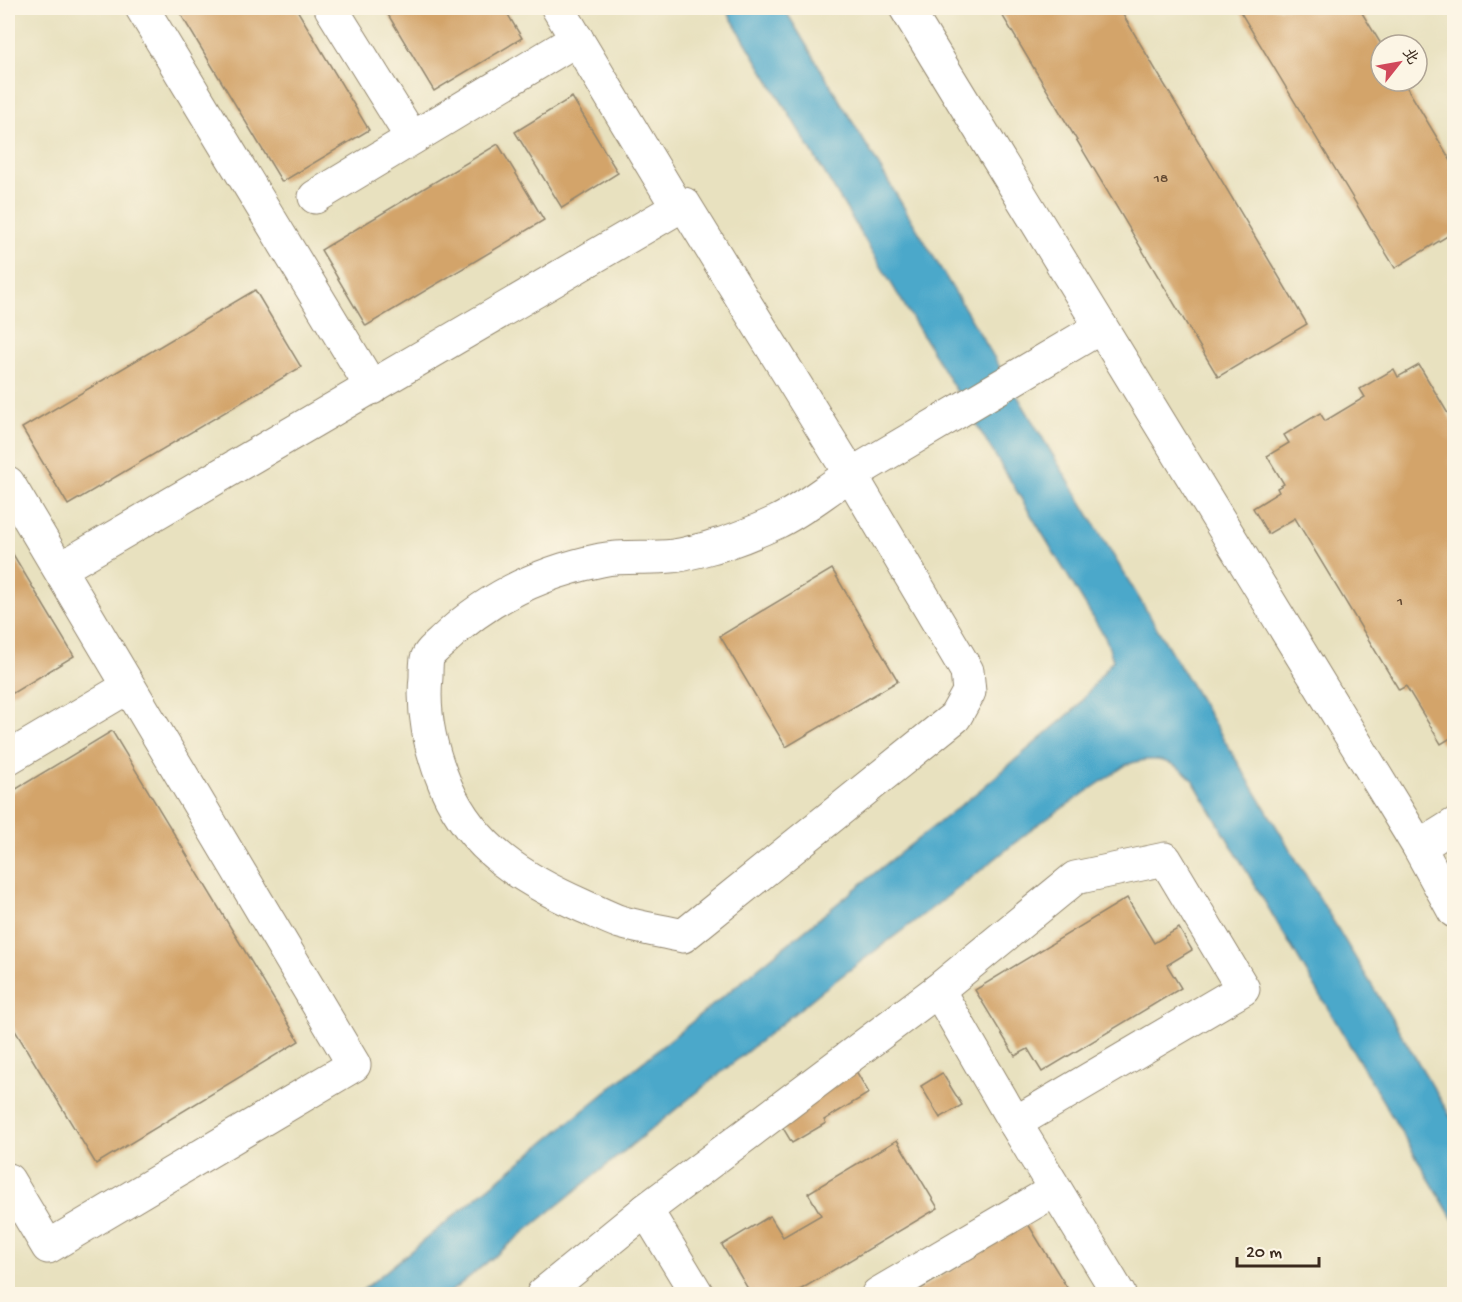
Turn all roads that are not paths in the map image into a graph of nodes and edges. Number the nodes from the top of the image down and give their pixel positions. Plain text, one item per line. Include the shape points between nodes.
1 (142, 8) edge
2 (332, 8) edge
3 (558, 8) edge
4 (906, 8) edge
5 (577, 39) junction
6 (412, 138) junction
7 (315, 197) dead end
8 (678, 208) junction
9 (1101, 327) junction
10 (372, 388) junction
11 (851, 475) junction
12 (8, 483) edge
13 (60, 569) junction
14 (128, 687) junction
15 (8, 758) edge
16 (1455, 825) edge
17 (1419, 847) junction
18 (1455, 911) edge
19 (938, 990) junction
20 (1015, 1124) junction
21 (8, 1180) edge
22 (1056, 1190) junction
23 (646, 1210) junction
24 (543, 1294) edge
25 (697, 1294) edge
26 (878, 1294) edge
27 (1119, 1294) edge

1 - 10 street
2 - 6 street
3 - 5 street
4 - 9 street
5 - 6 street
5 - 8 street
6 - 7 street
8 - 10 street
8 - 11 street via 684,204
9 - 11 street
9 - 17 street
10 - 13 street
11 - 11 street via 778,522 722,544 673,556 604,559 538,578 478,612 428,657 425,714 430,742 450,796 487,847 510,867 563,897 620,922 683,936 956,717 969,692 967,671
12 - 13 street
13 - 14 street
14 - 15 street
14 - 21 street via 354,1065 48,1247
16 - 17 street
17 - 18 street
19 - 20 street
19 - 20 street via 1075,878 1165,859 1243,989
19 - 23 street
20 - 22 street
22 - 26 street
22 - 27 street
23 - 24 street
23 - 25 street

